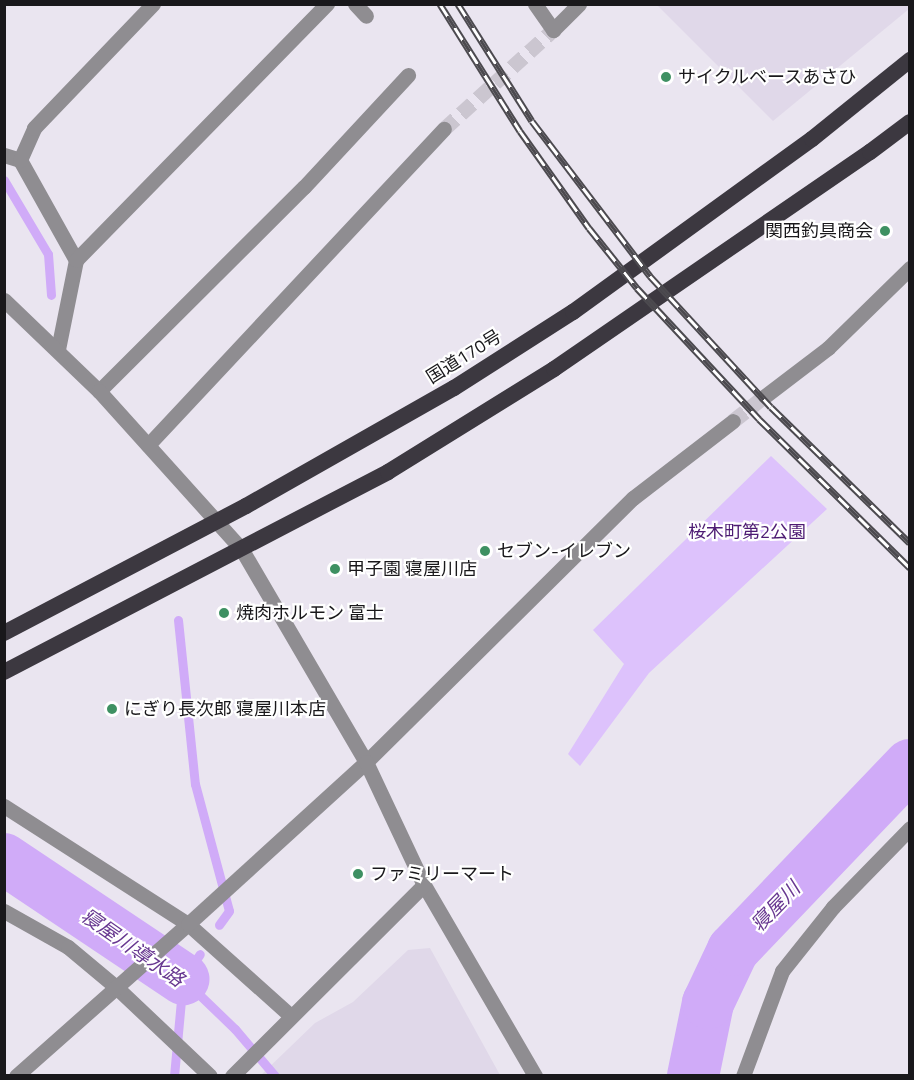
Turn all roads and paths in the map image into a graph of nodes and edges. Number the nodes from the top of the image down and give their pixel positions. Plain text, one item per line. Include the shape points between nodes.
1 (153, 4) edge
2 (327, 4) edge
3 (355, 4) edge
4 (535, 4) edge
5 (579, 4) edge
6 (366, 16) dead end
7 (909, 60) edge
8 (408, 75) dead end
9 (909, 122) edge
10 (444, 129) tunnel mouth
11 (4, 155) edge
12 (20, 160) junction
13 (76, 260) junction
14 (909, 268) edge
15 (4, 300) edge
16 (58, 349) junction
17 (99, 391) junction
18 (765, 396) tunnel mouth
19 (733, 421) tunnel mouth
20 (148, 445) junction
21 (216, 521) junction
22 (242, 550) junction
23 (4, 633) edge
24 (4, 672) edge
25 (366, 762) junction
26 (4, 806) edge
27 (909, 828) edge
28 (424, 885) junction
29 (4, 911) edge
30 (188, 924) junction
31 (121, 982) junction
32 (287, 1020) junction
33 (205, 1071) edge
34 (16, 1076) edge
35 (232, 1076) edge
36 (536, 1076) edge
37 (743, 1076) edge

1 - 12 street via 34,129
2 - 13 street
3 - 6 street
4 - 5 street via 553,30
7 - 21 highway, 国道170号 via 812,139 573,312 454,388
8 - 17 street via 304,187
9 - 22 highway via 555,369 388,472
10 - 20 street
11 - 12 street
12 - 13 street
13 - 16 street
14 - 18 street via 828,348
15 - 16 street
16 - 17 street
17 - 20 street
19 - 25 street via 633,498
20 - 21 street
21 - 22 street
21 - 23 highway, 国道170号
22 - 24 highway
22 - 25 street
25 - 28 street
25 - 30 street
26 - 30 street
27 - 37 street via 833,907 782,971
28 - 32 street
28 - 36 street
29 - 31 street
30 - 31 street
30 - 32 street
31 - 33 street via 130,1000
31 - 34 street
32 - 35 street

